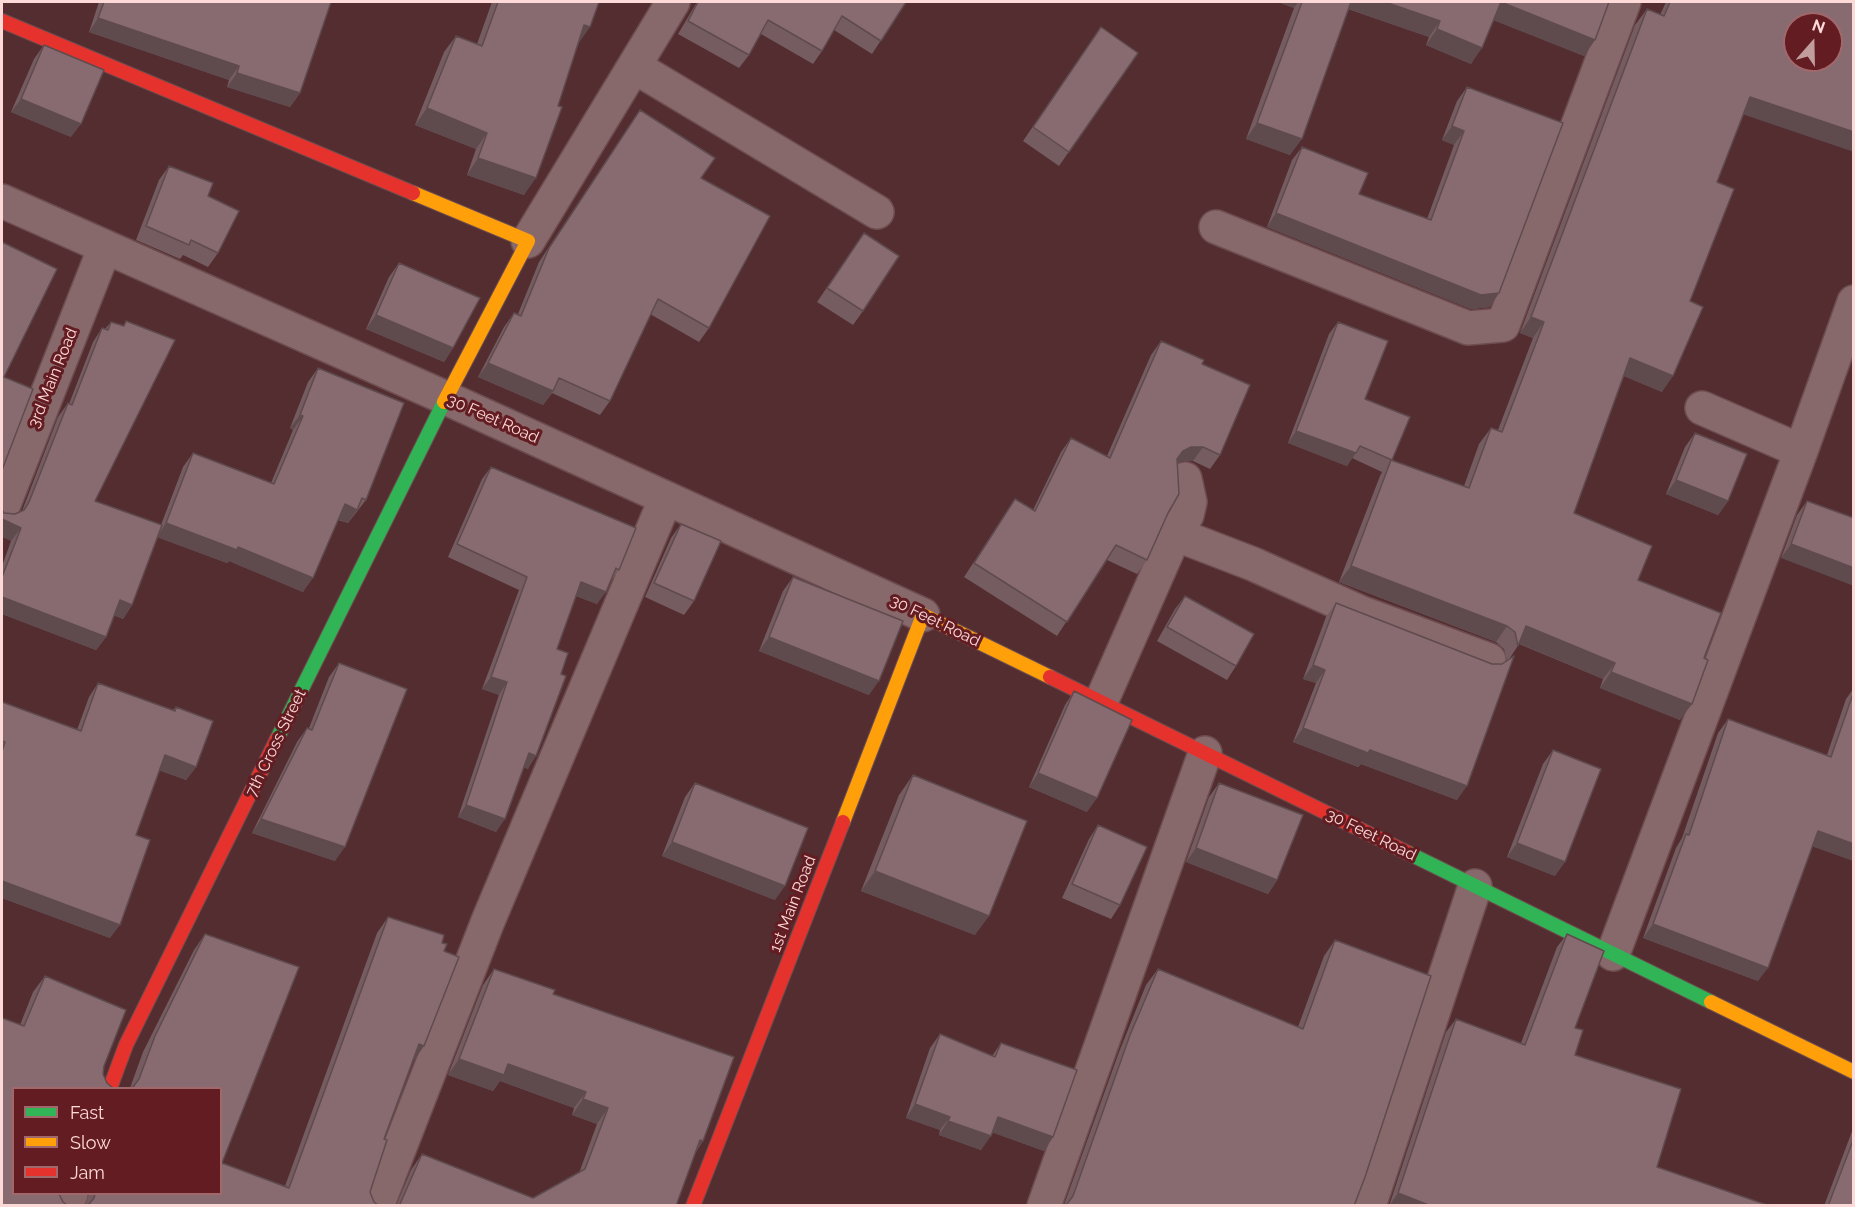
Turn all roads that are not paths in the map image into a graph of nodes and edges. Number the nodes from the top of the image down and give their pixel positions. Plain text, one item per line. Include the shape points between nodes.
1 (673, 2) edge
2 (1624, 2) edge
3 (2, 21) edge
4 (635, 67) junction
5 (2, 201) edge
6 (876, 212) dead end
7 (1216, 227) dead end
8 (528, 241) junction
9 (105, 247) junction
10 (1854, 302) edge
11 (446, 398) junction
12 (1702, 408) dead end
13 (1801, 451) junction
14 (1185, 479) dead end
15 (666, 498) junction
16 (2, 509) edge
17 (1175, 534) junction
18 (923, 615) junction
19 (1489, 660) edge
20 (1101, 702) junction
21 (1205, 753) junction
22 (1475, 886) junction
23 (1613, 954) junction
24 (1854, 1072) edge
25 (111, 1087) edge
26 (377, 1206) edge
27 (693, 1206) edge
28 (1044, 1206) edge
29 (1369, 1206) edge

1 - 4 street
2 - 7 street via 1503,325 1468,328
3 - 8 main road
4 - 6 street
4 - 8 street
5 - 9 street, 30 Feet Road
8 - 11 main road, 7th Cross Street
9 - 11 street, 30 Feet Road
9 - 16 street, 3rd Main Road
10 - 13 street
11 - 15 street, 30 Feet Road
11 - 25 main road, 7th Cross Street via 126,1045
12 - 13 street
13 - 23 street
14 - 17 street via 1190,502
15 - 18 street, 30 Feet Road
15 - 26 street via 488,921
17 - 19 street via 1370,616
17 - 20 street
18 - 20 main road, 30 Feet Road
18 - 27 main road, 1st Main Road
20 - 21 main road, 30 Feet Road
21 - 22 main road, 30 Feet Road
21 - 28 street
22 - 23 main road, 30 Feet Road
22 - 29 street
23 - 24 main road, 30 Feet Road

